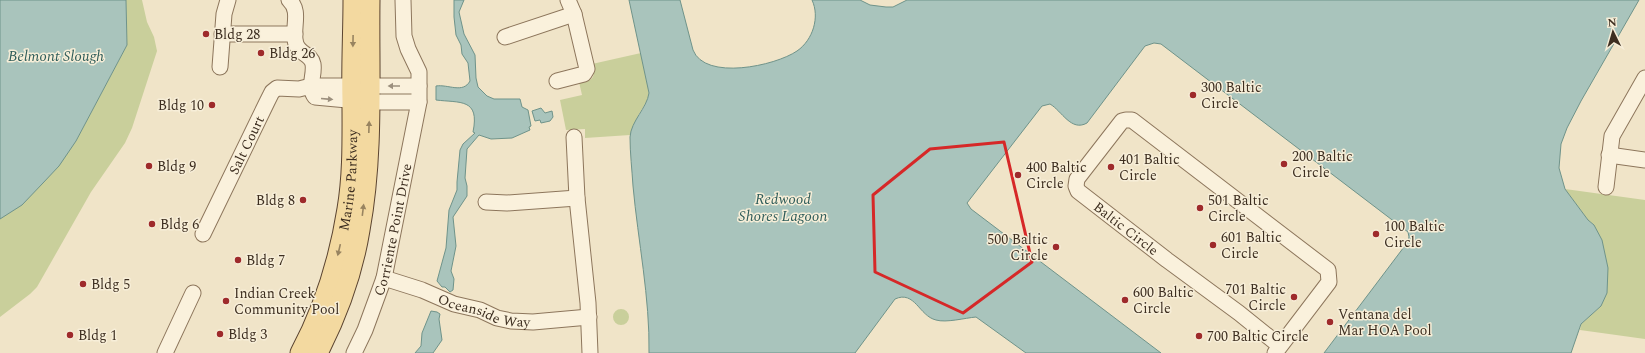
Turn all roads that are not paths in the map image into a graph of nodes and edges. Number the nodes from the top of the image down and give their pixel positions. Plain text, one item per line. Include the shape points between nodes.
1 (228, 0) edge
2 (289, 0) edge
3 (353, 0) edge
4 (370, 0) edge
5 (404, 0) edge
6 (571, 7) edge
7 (222, 34) junction
8 (295, 34) junction
9 (505, 37) dead end
10 (220, 67) dead end
11 (1645, 78) edge
12 (557, 81) dead end
13 (311, 83) junction
14 (419, 86) junction
15 (361, 94) junction
16 (419, 102) junction
17 (574, 137) dead end
18 (1609, 155) junction
19 (1645, 160) edge
20 (1606, 187) dead end
21 (577, 198) junction
22 (486, 202) dead end
23 (202, 234) dead end
24 (384, 278) junction
25 (193, 293) dead end
26 (589, 318) junction
27 (1278, 350) edge
28 (165, 353) edge
29 (300, 353) edge
30 (318, 353) edge
31 (354, 353) edge
32 (590, 353) edge

1 - 7 street
2 - 8 street via 295,10
3 -> 15 main road, Marine Parkway
4 - 15 main road, Marine Parkway
5 - 14 street, Corriente Point Drive via 404,36 419,72
6 - 9 street
6 - 12 street via 587,71
7 - 8 street
7 - 10 street
8 - 13 street via 296,45
11 - 18 street via 1614,131
13 - 15 street via 315,97
13 - 23 street, Salt Court via 299,88 281,87 272,92
14 -> 15 street
14 - 16 street, Corriente Point Drive
15 - 16 street
15 -> 29 main road, Marine Parkway via 344,229 328,288
30 -> 15 main road, Marine Parkway via 347,283 360,230 367,179
16 - 24 street, Corriente Point Drive
17 - 21 street
18 - 19 street
18 - 20 street
21 - 22 street via 507,204
21 - 26 street
24 - 26 street, Oceanside Way via 511,321
24 - 31 street, Corriente Point Drive
25 - 28 street
26 - 32 street
27 - 27 street, Baltic Circle via 1239,313 1078,191 1077,179 1124,120 1132,120 1328,270 1329,282

